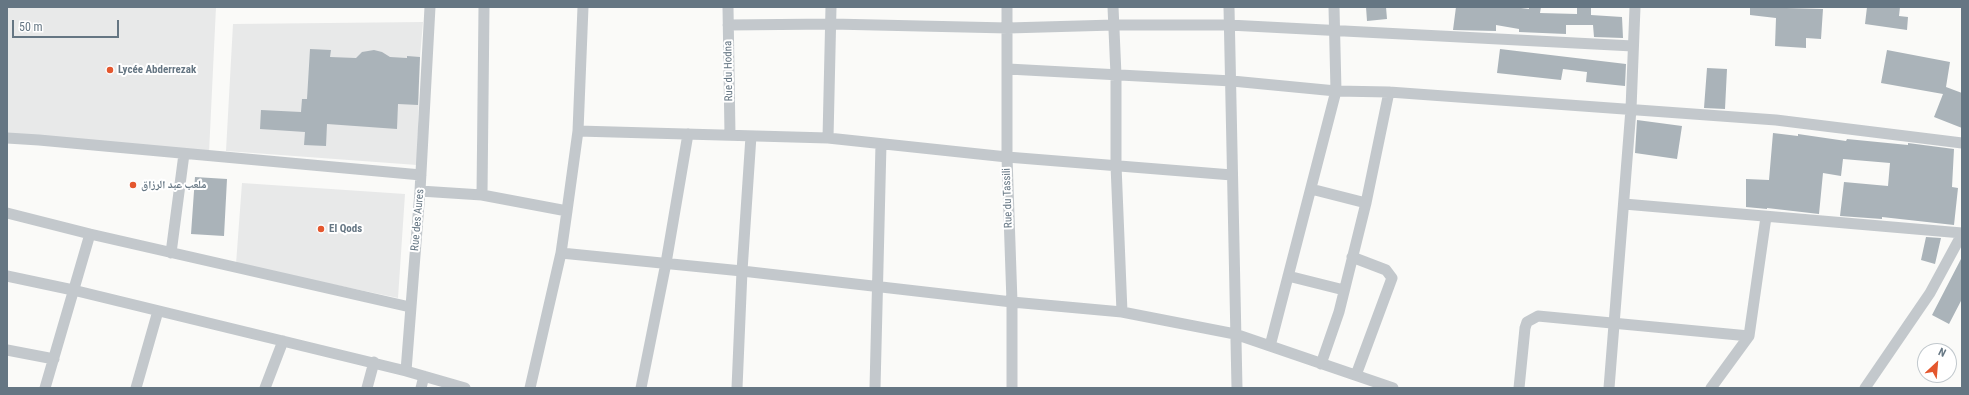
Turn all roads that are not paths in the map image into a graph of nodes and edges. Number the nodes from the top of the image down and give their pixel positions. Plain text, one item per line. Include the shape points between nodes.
1 (430, 7) edge
2 (484, 7) edge
3 (583, 7) edge
4 (728, 7) edge
5 (831, 7) edge
6 (1007, 7) edge
7 (1113, 7) edge
8 (1229, 7) edge
9 (1334, 7) edge
10 (1635, 7) edge
11 (832, 24) junction
12 (728, 25) junction
13 (1114, 25) junction
14 (1229, 25) junction
15 (1008, 28) junction
16 (1334, 30) junction
17 (1633, 46) junction
18 (1008, 69) junction
19 (1116, 75) junction
20 (1232, 82) junction
21 (1336, 91) junction
22 (1389, 92) junction
23 (1631, 109) junction
24 (578, 131) junction
25 (688, 134) junction
26 (730, 135) junction
27 (751, 136) junction
28 (7, 138) edge
29 (828, 138) junction
30 (1962, 143) edge
31 (881, 144) junction
32 (184, 154) junction
33 (1006, 157) junction
34 (1116, 165) junction
35 (421, 175) junction
36 (1232, 175) junction
37 (1310, 190) junction
38 (420, 191) junction
39 (482, 195) junction
40 (1366, 203) junction
41 (1624, 204) junction
42 (567, 211) junction
43 (7, 214) edge
44 (1766, 217) junction
45 (90, 234) junction
46 (1962, 234) edge
47 (171, 253) junction
48 (561, 253) junction
49 (1352, 258) junction
50 (666, 263) junction
51 (742, 271) junction
52 (7, 276) edge
53 (1288, 276) junction
54 (878, 286) junction
55 (73, 290) junction
56 (1344, 290) junction
57 (1012, 302) junction
58 (410, 307) junction
59 (158, 311) junction
60 (1122, 312) junction
61 (1615, 322) junction
62 (1235, 334) junction
63 (1749, 336) junction
64 (283, 341) junction
65 (1270, 346) junction
66 (7, 350) edge
67 (54, 359) junction
68 (374, 362) junction
69 (1321, 364) junction
70 (406, 371) junction
71 (1356, 375) junction
72 (424, 376) junction
73 (45, 388) edge
74 (136, 388) edge
75 (265, 388) edge
76 (367, 388) edge
77 (421, 388) edge
78 (465, 388) edge
79 (530, 388) edge
80 (641, 388) edge
81 (737, 388) edge
82 (875, 388) edge
83 (1012, 388) edge
84 (1237, 388) edge
85 (1393, 388) edge
86 (1519, 388) edge
87 (1609, 388) edge
88 (1711, 388) edge
89 (1865, 388) edge

1 - 35 street, Rue des Aures
2 - 39 street
3 - 24 street
4 - 12 street, Rue du Hodna
5 - 11 street
6 - 15 street, Rue du Tassili
7 - 13 street
8 - 14 street
9 - 16 street
10 - 17 street
11 - 12 street
11 - 15 street
11 - 29 street
12 - 26 street, Rue du Hodna
13 - 14 street
13 - 15 street
13 - 19 street
14 - 16 street
14 - 20 street
15 - 18 street, Rue du Tassili
16 - 17 street
16 - 21 street
17 - 23 street
18 - 19 street
18 - 33 street, Rue du Tassili
19 - 20 street
19 - 34 street
20 - 21 street
20 - 36 street
21 - 22 street
21 - 37 street
22 - 23 street
22 - 40 street
23 - 30 street via 1776,120
23 - 41 street
24 - 25 street
24 - 42 street
25 - 26 street
25 - 50 street
26 - 27 street
27 - 29 street
27 - 51 street
28 - 32 street
29 - 31 street
31 - 33 street
31 - 54 street
32 - 35 street
32 - 47 street
33 - 34 street
33 - 57 street, Rue du Tassili
34 - 36 street
34 - 60 street
35 - 38 street, Rue des Aures
36 - 62 street
37 - 40 street
37 - 53 street
38 - 39 street
38 - 58 street, Rue des Aures
39 - 42 street
40 - 49 street
41 - 44 street
41 - 61 street
42 - 48 street
43 - 45 street
44 - 46 street
44 - 63 street
45 - 47 street
45 - 55 street
46 - 89 street via 1930,293
47 - 58 street
48 - 50 street
48 - 79 street
49 - 56 street
49 - 71 street via 1386,270 1392,278
50 - 51 street
50 - 80 street
51 - 54 street
51 - 81 street
52 - 55 street
53 - 56 street
53 - 65 street
54 - 57 street
54 - 82 street
55 - 59 street
55 - 67 street
56 - 69 street
57 - 60 street
57 - 83 street, Rue du Tassili
58 - 70 street, Rue des Aures
59 - 64 street
59 - 74 street
60 - 62 street
61 - 63 street
61 - 86 street via 1538,316 1532,318 1525,328
61 - 87 street
62 - 65 street
62 - 84 street
63 - 88 street
64 - 68 street
64 - 75 street
65 - 69 street
66 - 67 street
67 - 73 street
68 - 70 street
68 - 76 street
69 - 71 street
70 - 72 street
71 - 85 street
72 - 77 street
72 - 78 street

